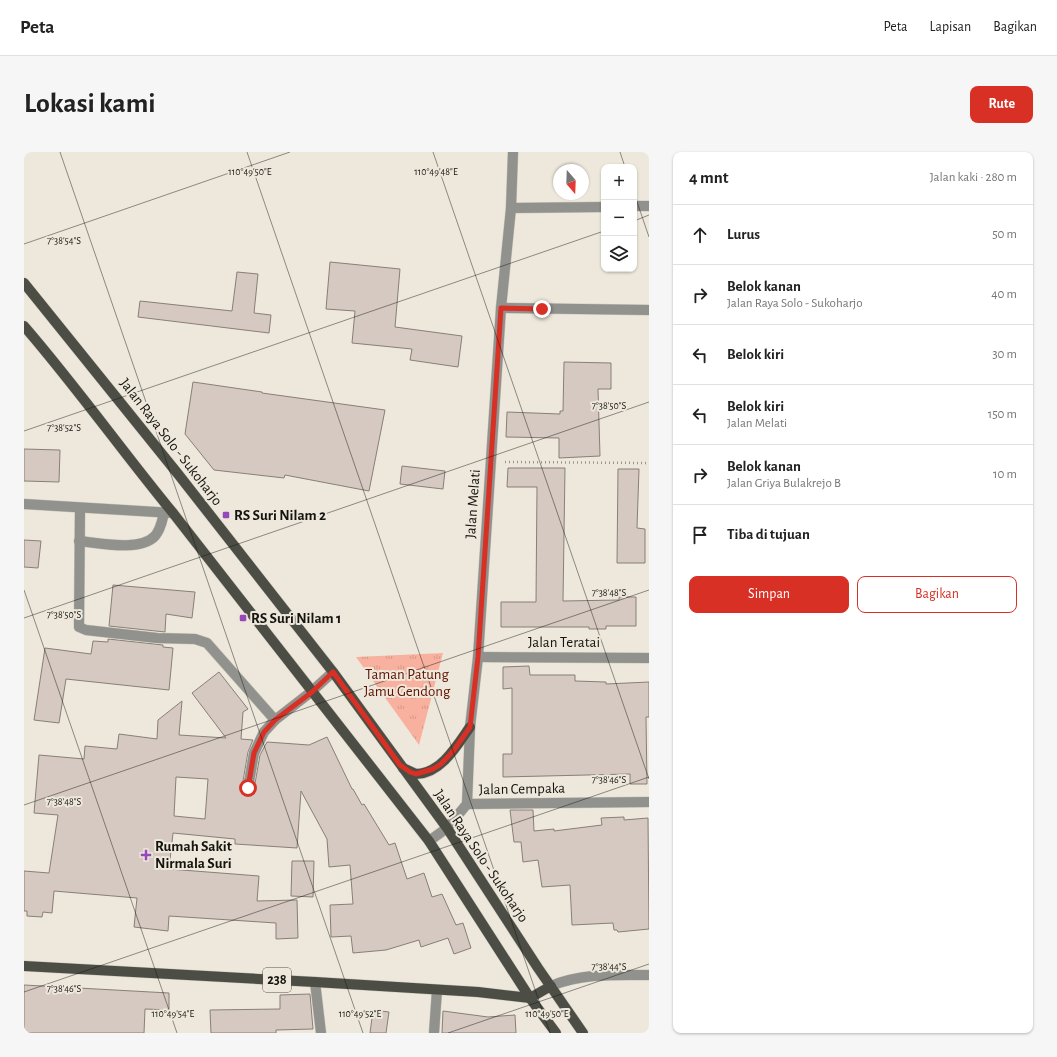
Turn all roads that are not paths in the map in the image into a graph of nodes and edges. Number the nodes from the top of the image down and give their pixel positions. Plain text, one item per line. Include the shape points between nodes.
1 (513, 152) edge
2 (601, 206) edge
3 (637, 206) edge
4 (649, 206) edge
5 (511, 208) junction
6 (24, 283) edge
7 (501, 308) junction
8 (649, 310) edge
9 (24, 326) edge
10 (24, 504) edge
11 (80, 508) junction
12 (169, 513) junction
13 (79, 542) junction
14 (478, 657) junction
15 (649, 658) edge
16 (333, 672) junction
17 (312, 692) junction
18 (275, 720) junction
19 (470, 727) junction
20 (400, 765) junction
21 (248, 788) dead end
22 (649, 802) edge
23 (467, 804) junction
24 (447, 828) junction
25 (429, 841) junction
26 (24, 966) edge
27 (649, 975) edge
28 (315, 982) junction
29 (551, 986) junction
30 (437, 990) junction
31 (530, 998) junction
32 (321, 1033) edge
33 (434, 1033) edge
34 (556, 1033) edge
35 (583, 1033) edge

1 - 5 street, Jalan Melati
2 - 5 street
3 - 4 street
5 - 7 street, Jalan Melati
6 - 16 main road, Jalan Raya Solo - Sukoharjo
7 - 8 street
7 - 14 street, Jalan Melati
9 - 12 main road via 57,363
10 - 11 street
11 - 12 street
11 - 13 street
12 - 13 street via 155,536 134,546
12 - 17 main road
13 - 18 street via 79,627 157,638 196,639 207,643
14 - 15 street, Jalan Teratai
14 - 19 street, Jalan Melati
16 - 17 street
16 - 20 main road, Jalan Raya Solo - Sukoharjo
17 - 18 street
17 - 25 main road
18 - 21 street via 264,732 254,753
19 - 20 main road via 454,750 433,769 416,774
19 - 23 street, Jalan Melati
20 - 24 main road, Jalan Raya Solo - Sukoharjo
22 - 23 street, Jalan Cempaka
23 - 24 street
24 - 25 street
24 - 29 main road, Jalan Raya Solo - Sukoharjo
25 - 31 main road
26 - 28 main road, 238
27 - 29 street via 587,976
28 - 30 main road, 238
28 - 32 street
29 - 31 main road
29 - 35 main road, Jalan Raya Solo - Sukoharjo
30 - 31 main road, 238
30 - 33 street
31 - 34 main road

